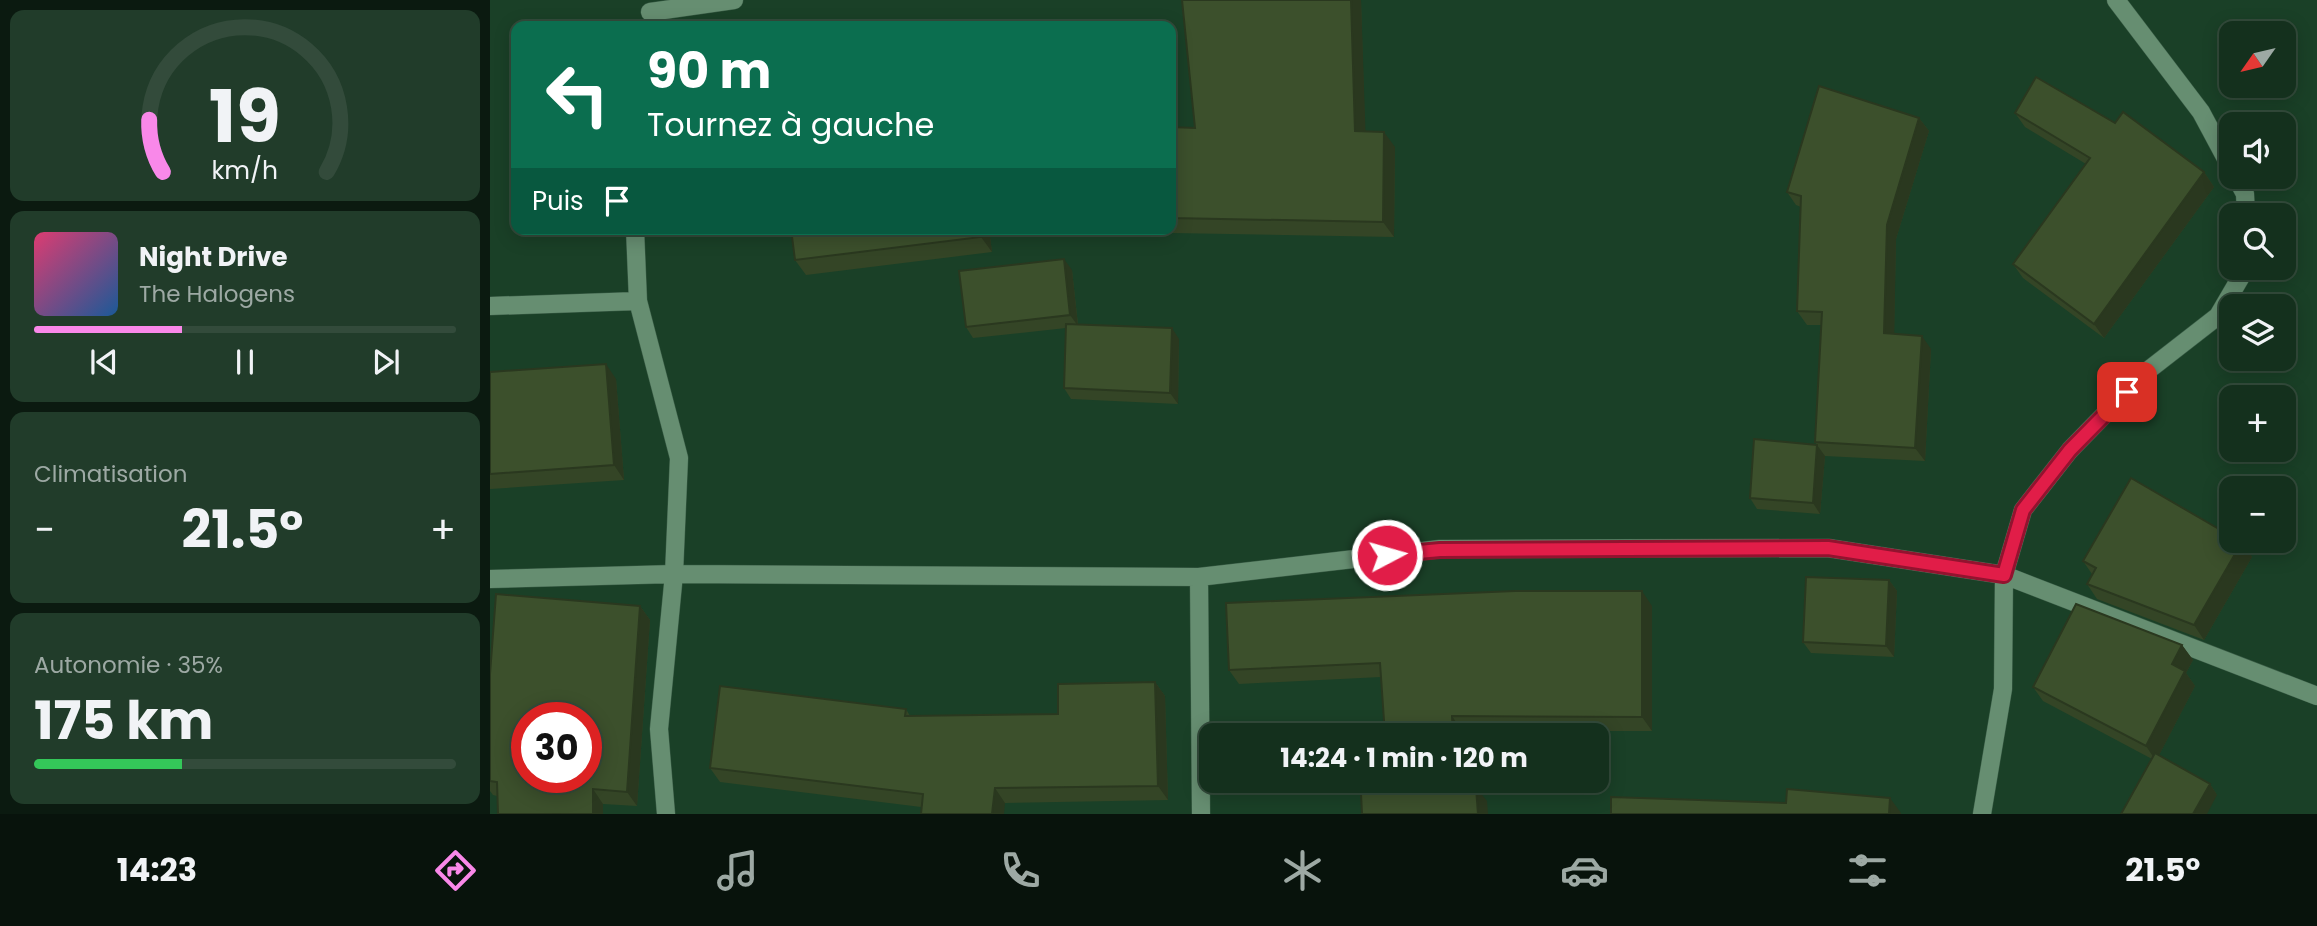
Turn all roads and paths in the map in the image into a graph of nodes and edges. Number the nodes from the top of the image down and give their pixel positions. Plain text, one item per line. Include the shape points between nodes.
1 (734, 0) edge
2 (2116, 0) edge
3 (650, 13) edge
4 (2219, 146) edge
5 (635, 235) edge
6 (2239, 280) edge
7 (638, 301) junction
8 (490, 306) edge
9 (674, 574) junction
10 (2004, 575) junction
11 (1199, 576) junction
12 (490, 579) edge
13 (2317, 696) edge
14 (666, 814) edge
15 (1201, 814) edge
16 (1982, 814) edge

1 - 3 street
2 - 4 street via 2201,112
5 - 7 street
6 - 10 street via 2218,316 2146,372 2070,450 2023,510
7 - 8 street
7 - 9 street via 679,458
9 - 11 street
9 - 12 street
9 - 14 street via 659,729
10 - 11 street via 1814,548 1440,550
10 - 13 street
10 - 16 street via 2003,689
11 - 15 street

